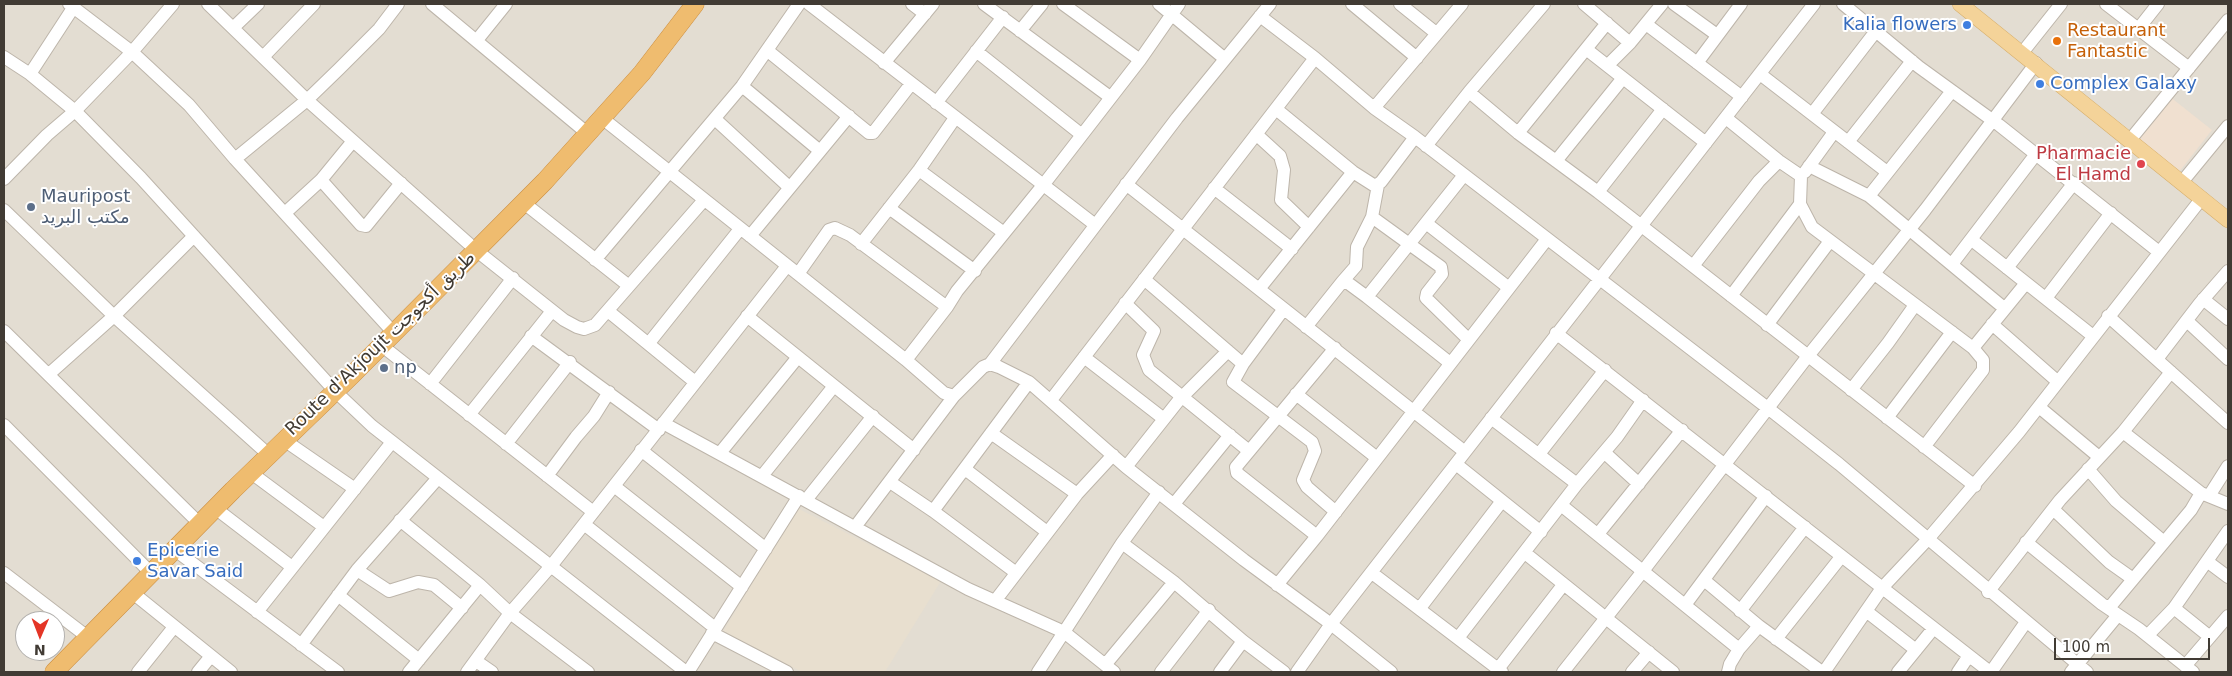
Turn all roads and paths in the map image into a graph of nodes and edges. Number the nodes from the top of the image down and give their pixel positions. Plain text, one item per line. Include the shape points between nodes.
1 (173, 4) edge
2 (208, 4) edge
3 (258, 4) edge
4 (314, 4) edge
5 (398, 4) edge
6 (432, 4) edge
7 (506, 4) edge
8 (695, 4) edge
9 (799, 4) edge
10 (809, 4) edge
11 (912, 4) edge
12 (984, 4) edge
13 (1042, 4) edge
14 (1063, 4) edge
15 (1159, 4) edge
16 (1179, 4) edge
17 (1270, 4) edge
18 (1352, 4) edge
19 (1400, 4) edge
20 (1462, 4) edge
21 (1544, 4) edge
22 (1584, 4) edge
23 (1662, 4) edge
24 (1741, 4) edge
25 (1814, 4) edge
26 (1843, 4) edge
27 (2061, 4) edge
28 (2106, 4) edge
29 (2158, 4) edge
30 (1679, 5) edge
31 (1965, 5) edge
32 (71, 6) edge
33 (929, 9) edge
34 (1170, 14) junction
35 (1260, 16) junction
36 (1003, 17) junction
37 (2228, 20) edge
38 (1607, 23) junction
39 (1646, 24) junction
40 (234, 27) junction
41 (2139, 28) junction
42 (1020, 31) junction
43 (1876, 31) junction
44 (1436, 33) junction
45 (1717, 35) junction
46 (477, 40) junction
47 (1630, 43) junction
48 (1586, 49) junction
49 (768, 51) junction
50 (132, 52) junction
51 (976, 52) junction
52 (2022, 53) junction
53 (264, 56) junction
54 (4, 58) edge
55 (1315, 58) junction
56 (1417, 58) junction
57 (1225, 59) junction
58 (1140, 60) junction
59 (1912, 61) junction
60 (884, 63) junction
61 (1697, 63) junction
62 (2036, 63) junction
63 (1608, 65) junction
64 (2189, 68) junction
65 (30, 74) junction
66 (1760, 74) junction
67 (1623, 78) junction
68 (911, 84) junction
69 (742, 86) junction
70 (1952, 91) junction
71 (1469, 92) junction
72 (1110, 97) junction
73 (1742, 97) junction
74 (307, 100) junction
75 (936, 102) junction
76 (1374, 108) junction
77 (1276, 109) junction
78 (1663, 109) junction
79 (75, 111) junction
80 (1812, 114) junction
81 (849, 116) junction
82 (602, 118) junction
83 (955, 118) junction
84 (1726, 118) junction
85 (715, 119) junction
86 (1992, 120) junction
87 (2228, 126) edge
88 (1518, 132) junction
89 (1834, 132) junction
90 (587, 133) junction
91 (1256, 134) junction
92 (1082, 135) junction
93 (1415, 137) junction
94 (2130, 140) junction
95 (353, 141) junction
96 (1848, 142) junction
97 (1706, 143) junction
98 (1426, 146) junction
99 (820, 151) junction
100 (2036, 154) junction
101 (235, 159) junction
102 (1556, 161) junction
103 (1778, 161) junction
104 (919, 170) junction
105 (1805, 171) junction
106 (670, 172) junction
107 (1353, 172) junction
108 (1887, 172) junction
109 (1464, 175) junction
110 (4, 179) edge
111 (321, 180) junction
112 (2182, 182) junction
113 (401, 183) junction
114 (2074, 183) junction
115 (1044, 184) junction
116 (1126, 184) junction
117 (1378, 185) junction
118 (789, 187) junction
119 (1214, 188) junction
120 (1598, 192) junction
121 (1869, 196) junction
122 (2202, 198) junction
123 (704, 200) junction
124 (524, 203) junction
125 (1800, 204) junction
126 (889, 208) junction
127 (4, 210) edge
128 (285, 213) junction
129 (2111, 213) junction
130 (1372, 217) junction
131 (2228, 220) edge
132 (1426, 223) junction
133 (1094, 224) junction
134 (1642, 226) junction
135 (1309, 227) junction
136 (1184, 228) junction
137 (1909, 229) junction
138 (745, 233) junction
139 (1004, 233) junction
140 (194, 236) junction
141 (1546, 238) junction
142 (1972, 240) junction
143 (1830, 241) junction
144 (1410, 243) junction
145 (861, 244) junction
146 (1292, 249) junction
147 (477, 251) junction
148 (2159, 252) junction
149 (595, 260) junction
150 (1952, 264) junction
151 (787, 266) junction
152 (1693, 266) junction
153 (2007, 268) junction
154 (975, 271) junction
155 (2228, 271) edge
156 (798, 274) junction
157 (1873, 274) junction
158 (513, 278) junction
159 (1144, 279) junction
160 (1600, 280) junction
161 (1342, 282) junction
162 (2026, 283) junction
163 (629, 286) junction
164 (1509, 288) junction
165 (1259, 289) junction
166 (1731, 296) junction
167 (1367, 297) junction
168 (2046, 298) junction
169 (2203, 300) junction
170 (1125, 303) junction
171 (1915, 305) junction
172 (947, 307) junction
173 (2004, 308) junction
174 (1283, 310) junction
175 (552, 311) junction
176 (608, 311) junction
177 (114, 316) junction
178 (747, 316) junction
179 (2108, 316) junction
180 (2228, 319) edge
181 (2187, 321) junction
182 (1992, 324) junction
183 (1767, 325) junction
184 (1306, 327) junction
185 (4, 330) edge
186 (1952, 332) junction
187 (1556, 334) junction
188 (531, 336) junction
189 (2093, 336) junction
190 (387, 338) junction
191 (1468, 339) junction
192 (649, 343) junction
193 (1335, 348) junction
194 (1973, 348) junction
195 (1228, 351) junction
196 (1084, 356) junction
197 (1808, 356) junction
198 (798, 357) junction
199 (2157, 358) junction
200 (2228, 359) edge
201 (906, 360) junction
202 (570, 362) junction
203 (1450, 363) junction
204 (990, 364) junction
205 (1243, 364) junction
206 (1605, 370) junction
207 (2171, 372) junction
208 (49, 374) junction
209 (2057, 381) junction
210 (695, 382) junction
211 (1029, 382) junction
212 (430, 384) junction
213 (834, 386) junction
214 (1851, 390) junction
215 (335, 391) junction
216 (609, 392) junction
217 (1296, 394) junction
218 (954, 396) junction
219 (1183, 397) junction
220 (1051, 400) junction
221 (1643, 400) junction
222 (2039, 407) junction
223 (1769, 409) junction
224 (1414, 411) junction
225 (469, 415) junction
226 (873, 416) junction
227 (1277, 417) junction
228 (1492, 418) junction
229 (1888, 418) junction
230 (1164, 419) junction
231 (2228, 423) edge
232 (4, 424) edge
233 (661, 426) junction
234 (1682, 430) junction
235 (2122, 432) junction
236 (991, 433) junction
237 (1230, 435) junction
238 (284, 440) junction
239 (392, 442) junction
240 (506, 444) junction
241 (1924, 447) junction
242 (641, 450) junction
243 (914, 450) junction
244 (1249, 451) junction
245 (1465, 452) junction
246 (720, 453) junction
247 (1605, 453) junction
248 (1539, 454) junction
249 (269, 455) junction
250 (1113, 455) junction
251 (2099, 457) junction
252 (1377, 458) junction
253 (1456, 464) junction
254 (1725, 464) junction
255 (2228, 466) edge
256 (1126, 467) junction
257 (965, 469) junction
258 (2088, 469) junction
259 (250, 472) junction
260 (547, 476) junction
261 (762, 476) junction
262 (438, 478) junction
263 (890, 482) junction
264 (1578, 484) junction
265 (1639, 484) junction
266 (614, 486) junction
267 (1975, 486) junction
268 (355, 489) junction
269 (1159, 492) junction
270 (1077, 494) junction
271 (2205, 494) junction
272 (1766, 496) junction
273 (802, 498) junction
274 (1502, 501) junction
275 (1174, 504) junction
276 (2228, 504) edge
277 (1561, 505) junction
278 (215, 508) junction
279 (2053, 509) junction
280 (592, 511) junction
281 (933, 511) junction
282 (1336, 512) junction
283 (400, 520) junction
284 (200, 524) junction
285 (584, 524) junction
286 (324, 527) junction
287 (855, 527) junction
288 (1805, 527) junction
289 (2228, 531) edge
290 (1048, 532) junction
291 (1541, 532) junction
292 (1598, 534) junction
293 (1317, 536) junction
294 (1928, 539) junction
295 (2026, 542) junction
296 (2164, 542) junction
297 (1122, 543) junction
298 (766, 549) junction
299 (175, 550) junction
300 (1525, 553) junction
301 (1841, 557) junction
302 (2208, 562) junction
303 (551, 566) junction
304 (292, 567) junction
305 (357, 570) junction
306 (1643, 571) junction
307 (1015, 572) junction
308 (4, 573) edge
309 (1372, 573) junction
310 (152, 574) junction
311 (2228, 578) edge
312 (2133, 579) junction
313 (1704, 580) junction
314 (1174, 582) junction
315 (480, 584) junction
316 (1277, 585) junction
317 (1564, 585) junction
318 (742, 587) junction
319 (1882, 588) junction
320 (1988, 592) junction
321 (133, 593) junction
322 (338, 595) junction
323 (995, 601) junction
324 (1685, 605) junction
325 (462, 608) junction
326 (1420, 608) junction
327 (2174, 608) junction
328 (1209, 610) junction
329 (1740, 611) junction
330 (1866, 611) junction
331 (2113, 611) junction
332 (257, 612) junction
333 (510, 613) junction
334 (2228, 616) edge
335 (1607, 618) junction
336 (2026, 622) junction
337 (1331, 624) junction
338 (1759, 626) junction
339 (174, 627) junction
340 (1933, 628) junction
341 (714, 631) junction
342 (1064, 632) junction
343 (2148, 635) junction
344 (2210, 637) junction
345 (89, 638) junction
346 (1458, 638) junction
347 (1776, 639) junction
348 (1244, 641) junction
349 (301, 645) junction
350 (1739, 649) junction
351 (1916, 650) junction
352 (1649, 652) junction
353 (211, 656) junction
354 (1968, 657) junction
355 (419, 660) junction
356 (476, 660) junction
357 (1109, 668) edge
358 (2189, 669) edge
359 (2078, 670) edge
360 (1500, 671) edge
361 (54, 672) edge
362 (138, 672) edge
363 (198, 672) edge
364 (231, 672) edge
365 (337, 672) edge
366 (409, 672) edge
367 (467, 672) edge
368 (492, 672) edge
369 (588, 672) edge
370 (687, 672) edge
371 (787, 672) edge
372 (1038, 672) edge
373 (1161, 672) edge
374 (1220, 672) edge
375 (1284, 672) edge
376 (1297, 672) edge
377 (1390, 672) edge
378 (1563, 672) edge
379 (1632, 672) edge
380 (1673, 672) edge
381 (1728, 672) edge
382 (1823, 672) edge
383 (1898, 672) edge
384 (1958, 672) edge
385 (1991, 672) edge

1 - 50 street
2 - 40 street
3 - 40 street
4 - 53 street
5 - 74 street via 364,45
6 - 46 street
7 - 46 street
8 - 82 highway, Route d'Akjoujt طريق أكجوجت via 642,73
9 - 49 street
10 - 60 street
11 - 33 street
12 - 36 street
13 - 42 street
14 - 58 street
15 - 34 street
16 - 34 street
17 - 35 street
18 - 56 street
19 - 44 street
20 - 44 street
21 - 71 street
22 - 38 street
23 - 39 street
24 - 45 street
25 - 66 street
26 - 43 street
27 - 52 street
28 - 41 street
29 - 41 street
30 - 45 street
31 - 52 main road
32 - 50 street
32 - 65 street
33 - 60 street
34 - 57 street
34 - 58 street
35 - 55 street
35 - 57 street
36 - 42 street
36 - 51 street
37 - 64 street
38 - 47 street
38 - 48 street
39 - 47 street
39 - 61 street
40 - 53 street
41 - 64 street
42 - 72 street
43 - 59 street
43 - 80 street
44 - 56 street
45 - 61 street
46 - 90 street
47 - 63 street
48 - 63 street
48 - 88 street
49 - 69 street
49 - 81 street
50 - 79 street
50 - 101 street via 189,105
51 - 75 street
51 - 92 street
52 - 62 main road
53 - 74 street
54 - 65 street
55 - 76 street
55 - 77 street
56 - 76 street
57 - 116 street
58 - 72 street
59 - 70 street
59 - 96 street
60 - 68 street
61 - 73 street
62 - 86 street
62 - 94 main road
63 - 67 street
64 - 94 street
65 - 79 street
66 - 73 street
66 - 80 street
67 - 78 street
67 - 102 street
68 - 75 street
68 - 81 street via 873,132 867,132
69 - 85 street
69 - 99 street
70 - 86 street
70 - 108 street
71 - 88 street
71 - 98 street
72 - 92 street
73 - 84 street
74 - 95 street
74 - 101 street
75 - 83 street
76 - 93 street
77 - 91 street
77 - 107 street
78 - 97 street
78 - 120 street
79 - 110 street via 46,135
79 - 140 street
80 - 89 street
81 - 99 street
82 - 90 highway, Route d'Akjoujt طريق أكجوجت
82 - 106 street
83 - 104 street
83 - 115 street
84 - 97 street
84 - 103 street
85 - 106 street
85 - 118 street
86 - 100 street
86 - 137 street
87 - 112 street
88 - 102 street
89 - 96 street
89 - 105 street
90 - 124 highway, Route d'Akjoujt طريق أكجوجت
91 - 119 street
91 - 135 street via 1280,156 1284,170 1282,200
92 - 115 street
93 - 98 street
93 - 117 street
94 - 112 main road
95 - 111 street
95 - 113 street
96 - 108 street
97 - 134 street
98 - 109 street
99 - 118 street
100 - 114 street
100 - 142 street
101 - 128 street
102 - 120 street
103 - 105 street
103 - 152 street
104 - 126 street
104 - 139 street
105 - 121 street
105 - 125 street
106 - 123 street
106 - 149 street
107 - 117 street via 1372,185
107 - 135 street
108 - 121 street
109 - 132 street
109 - 141 street
111 - 113 street via 361,225 366,226
111 - 128 street
112 - 122 main road
113 - 147 street
114 - 129 street
114 - 153 street
115 - 133 street
115 - 139 street
116 - 133 street
116 - 136 street
117 - 130 street
118 - 138 street
119 - 136 street
119 - 146 street
120 - 134 street
121 - 137 street
122 - 131 main road
122 - 148 street
123 - 138 street
123 - 163 street
124 - 147 highway, Route d'Akjoujt طريق أكجوجت
124 - 149 street
125 - 143 street via 1809,224
125 - 166 street
126 - 145 street
126 - 154 street
127 - 177 street
128 - 190 street
129 - 148 street
129 - 168 street
130 - 144 street
130 - 161 street via 1357,247 1356,266
132 - 144 street
132 - 164 street
133 - 204 street
134 - 152 street
134 - 160 street
135 - 146 street
136 - 159 street
136 - 165 street
137 - 150 street
137 - 157 street
138 - 151 street
138 - 192 street
139 - 154 street
140 - 177 street
140 - 215 street
141 - 160 street
141 - 164 street
142 - 150 street
142 - 153 street
143 - 157 street
143 - 183 street
144 - 167 street
144 - 191 street via 1443,270 1426,295 1427,300
145 - 156 street via 844,232 832,229
145 - 172 street
146 - 165 street
147 - 158 street
147 - 190 highway, Route d'Akjoujt طريق أكجوجت
148 - 179 street
149 - 163 street
150 - 173 street
151 - 156 street
151 - 178 street
152 - 166 street
153 - 162 street
154 - 172 street
155 - 169 street
156 - 201 street
157 - 171 street
157 - 197 street
158 - 175 street
158 - 212 street
159 - 170 street
159 - 195 street
160 - 187 street
160 - 223 street
161 - 167 street
161 - 184 street
162 - 168 street
162 - 173 street
163 - 176 street
164 - 191 street
165 - 174 street
166 - 183 street
167 - 203 street
168 - 189 street
169 - 180 street
169 - 181 street
170 - 196 street
170 - 219 street via 1154,331 1144,350 1146,366
171 - 186 street
171 - 214 street
172 - 201 street
173 - 182 street
174 - 184 street
174 - 205 street
175 - 176 street via 569,324 584,329 594,325
175 - 188 street
176 - 192 street
177 - 208 street
177 - 249 street
178 - 198 street
178 - 210 street
179 - 189 street
179 - 199 street
181 - 199 street
181 - 200 street
182 - 194 street
182 - 209 street
183 - 197 street
184 - 193 street
185 - 208 street
186 - 194 street
186 - 229 street
187 - 206 street
187 - 228 street
188 - 202 street
188 - 225 street
189 - 209 street
190 - 212 street
190 - 215 highway, Route d'Akjoujt طريق أكجوجت
191 - 203 street
192 - 210 street
193 - 217 street
193 - 224 street
194 - 241 street via 1983,360 1983,370
195 - 205 street
195 - 219 street
196 - 220 street
196 - 230 street
197 - 214 street
197 - 223 street
198 - 213 street
198 - 246 street
199 - 207 street
201 - 218 street via 944,393
202 - 216 street
202 - 240 street
203 - 224 street
204 - 211 street
204 - 218 street via 982,367
205 - 227 street via 1233,380 1234,384
206 - 221 street
206 - 248 street
207 - 231 street
207 - 235 street
208 - 284 street
209 - 222 street
210 - 233 street
211 - 220 street
211 - 236 street
212 - 225 street
213 - 226 street
213 - 261 street
214 - 229 street
215 - 238 highway, Route d'Akjoujt طريق أكجوجت
215 - 239 street
216 - 233 street
216 - 260 street
217 - 227 street
217 - 252 street
218 - 243 street
219 - 230 street
219 - 237 street
220 - 250 street
221 - 234 street
221 - 247 street
222 - 251 street
222 - 267 street
223 - 254 street
223 - 294 street
224 - 245 street
224 - 252 street
225 - 240 street
226 - 243 street
226 - 273 street
227 - 244 street
227 - 282 street via 1313,444 1315,451 1303,480
228 - 245 street
228 - 248 street
229 - 241 street
230 - 256 street
232 - 310 street
233 - 242 street
233 - 246 street
234 - 254 street
234 - 265 street
235 - 251 street
235 - 271 street
236 - 257 street
236 - 270 street
237 - 244 street
237 - 275 street
238 - 249 highway, Route d'Akjoujt طريق أكجوجت
238 - 268 street
239 - 262 street
239 - 268 street
240 - 260 street
241 - 267 street
242 - 266 street
242 - 298 street
243 - 263 street
244 - 293 street via 1236,468 1237,473
245 - 253 street
246 - 261 street
247 - 264 street
247 - 265 street
248 - 264 street
249 - 259 highway, Route d'Akjoujt طريق أكجوجت
250 - 256 street
250 - 270 street
251 - 258 street
252 - 282 street
253 - 274 street
253 - 309 street
254 - 272 street
254 - 306 street
255 - 271 street
256 - 269 street
257 - 281 street
257 - 290 street
258 - 279 street
258 - 296 street via 2116,501
259 - 278 highway, Route d'Akjoujt طريق أكجوجت
259 - 286 street
260 - 280 street
261 - 273 street
262 - 283 street
262 - 303 street
263 - 281 street
263 - 287 street
264 - 277 street
265 - 292 street
266 - 280 street
266 - 318 street
267 - 294 street
268 - 286 street
269 - 275 street
269 - 297 street
270 - 290 street
271 - 276 street
271 - 296 street
272 - 288 street
272 - 313 street
273 - 287 street
273 - 298 street
274 - 291 street
274 - 326 street
275 - 316 street
277 - 291 street
277 - 292 street
278 - 284 highway, Route d'Akjoujt طريق أكجوجت
278 - 304 street
279 - 295 street
279 - 312 street via 2109,562
280 - 285 street
281 - 307 street
282 - 293 street
283 - 305 street
283 - 315 street
284 - 299 highway, Route d'Akjoujt طريق أكجوجت
285 - 303 street
285 - 341 street
286 - 304 street
287 - 323 street
288 - 301 street
288 - 329 street
289 - 302 street
290 - 307 street
291 - 300 street
292 - 306 street
293 - 316 street
294 - 319 street
294 - 320 street
295 - 320 street
295 - 331 street
296 - 312 street
297 - 314 street
297 - 342 street
298 - 318 street
299 - 310 highway, Route d'Akjoujt طريق أكجوجت
299 - 332 street
300 - 317 street
300 - 346 street
301 - 319 street
301 - 347 street
302 - 311 street
302 - 327 street
303 - 333 street
303 - 370 street
304 - 332 street
305 - 322 street
305 - 325 street via 390,591 418,582 434,585
306 - 324 street
306 - 335 street
307 - 323 street
308 - 345 street
309 - 326 street
309 - 337 street
310 - 321 highway, Route d'Akjoujt طريق أكجوجت
312 - 331 street
313 - 324 street
313 - 329 street
314 - 328 street
314 - 357 street
315 - 325 street
315 - 333 street
316 - 337 street
317 - 335 street
317 - 360 street
318 - 341 street
319 - 330 street
319 - 340 street
320 - 336 street
321 - 339 street
321 - 345 highway, Route d'Akjoujt طريق أكجوجت
322 - 349 street
322 - 355 street
323 - 342 street
324 - 350 street
325 - 355 street
326 - 346 street
327 - 343 street
327 - 344 street
328 - 348 street
328 - 373 street
329 - 338 street
330 - 351 street
330 - 382 street
331 - 343 street
331 - 359 street
332 - 349 street
333 - 356 street
333 - 369 street
334 - 344 street
335 - 352 street
335 - 378 street
336 - 359 street
336 - 385 street
337 - 376 street
337 - 377 street
338 - 347 street
338 - 350 street
339 - 353 street
339 - 362 street
340 - 351 street
340 - 354 street
341 - 370 street
341 - 371 street
342 - 357 street
342 - 372 street
343 - 358 street
344 - 358 street
345 - 361 highway, Route d'Akjoujt طريق أكجوجت
346 - 360 street
347 - 382 street
348 - 374 street
348 - 375 street
349 - 365 street
350 - 381 street
351 - 383 street
352 - 379 street
352 - 380 street
353 - 363 street
353 - 364 street
354 - 384 street
354 - 385 street
355 - 366 street
356 - 367 street
356 - 368 street

